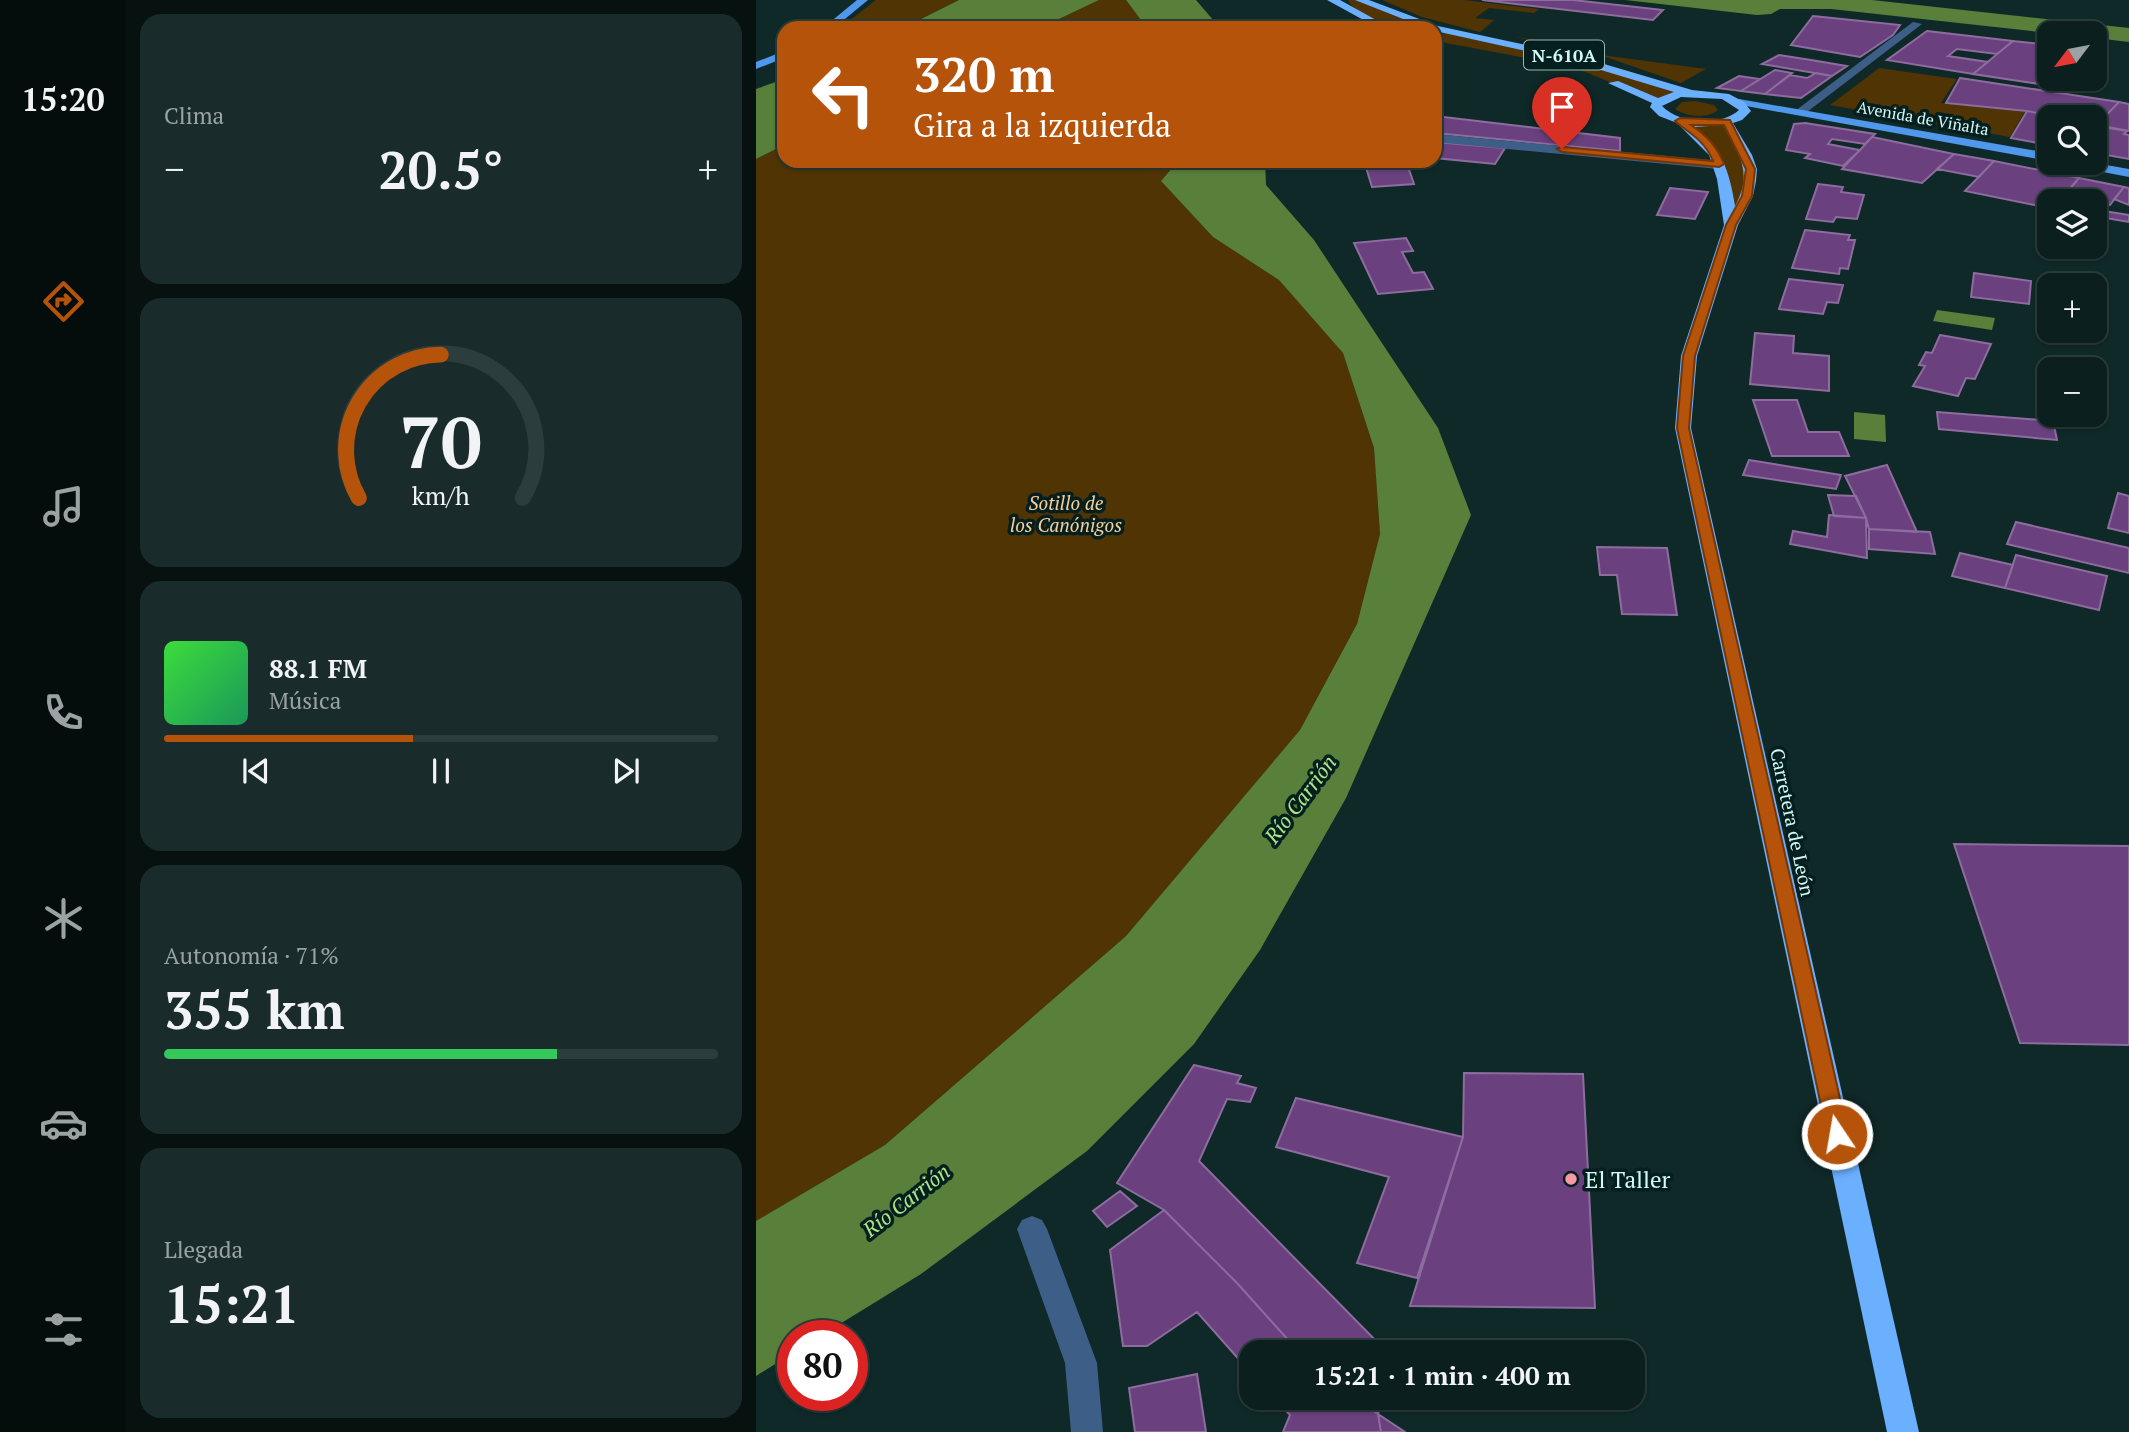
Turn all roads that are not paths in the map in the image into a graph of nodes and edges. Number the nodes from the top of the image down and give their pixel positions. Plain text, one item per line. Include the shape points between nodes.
1 (863, 0) edge
2 (1332, 0) edge
3 (1360, 0) edge
4 (837, 21) edge
5 (1374, 21) edge
6 (1416, 21) edge
7 (1917, 24) dead end
8 (1442, 30) edge
9 (1467, 48) dead end
10 (777, 57) edge
11 (756, 65) edge
12 (1690, 93) junction
13 (1658, 102) junction
14 (1739, 102) junction
15 (1795, 113) junction
16 (1742, 115) junction
17 (1680, 121) junction
18 (1727, 122) junction
19 (1442, 139) edge
20 (2037, 156) edge
21 (1719, 164) junction
22 (2107, 169) edge
23 (2129, 173) edge
24 (1731, 225) junction
25 (1032, 1229) dead end
26 (1087, 1432) edge
27 (1903, 1432) edge

1 - 4 main road
2 - 5 highway
3 - 6 highway, N-610A
7 - 15 street
8 - 12 highway, N-610A via 1573,58
9 - 13 highway, N-610A via 1583,71
10 - 11 main road
12 - 13 highway, N-610A
12 - 14 highway, N-610A
13 - 17 highway, N-610A via 1659,113
14 - 15 main road
14 - 16 highway via 1745,111
15 - 16 main road
15 - 20 main road, Avenida de Viñalta
16 - 18 highway
17 - 18 highway
17 - 21 highway, Carretera de León / N-610A via 1702,136
18 - 24 highway, Carretera de León / N-610A via 1751,169 1747,196
19 - 21 street
21 - 24 highway, Carretera de León / N-610A
22 - 23 main road
24 - 27 highway, Carretera de León / N-610A via 1689,356 1683,428
25 - 26 street via 1081,1363

